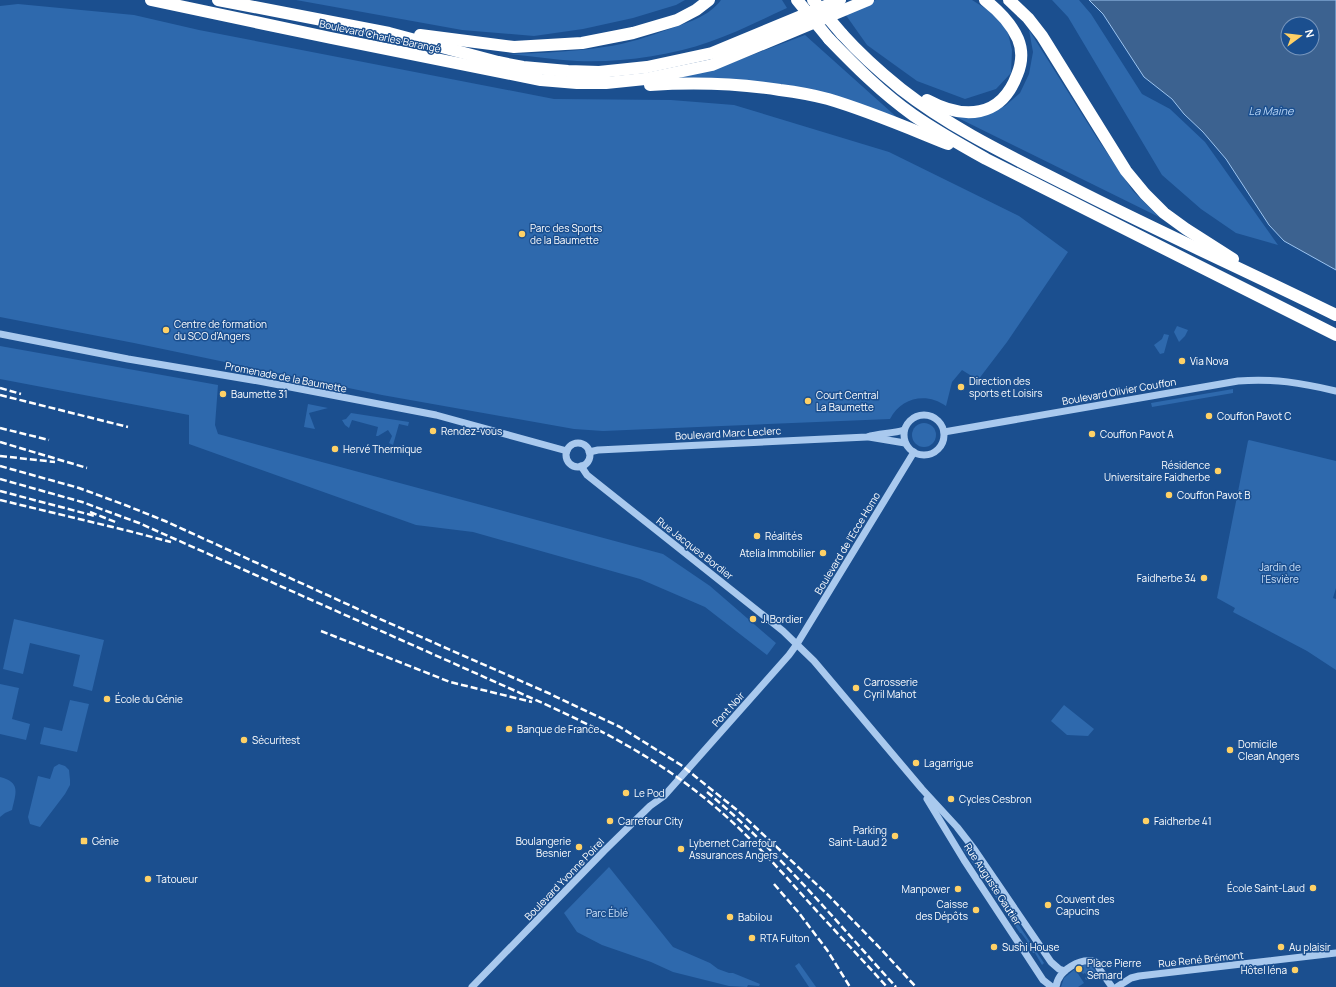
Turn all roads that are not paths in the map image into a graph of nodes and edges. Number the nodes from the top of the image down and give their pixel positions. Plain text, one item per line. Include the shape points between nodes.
1 (151, 0) edge
2 (218, 0) edge
3 (709, 0) edge
4 (797, 0) edge
5 (813, 0) edge
6 (822, 0) edge
7 (840, 0) edge
8 (868, 0) edge
9 (985, 0) edge
10 (1009, 0) edge
11 (845, 32) junction
12 (389, 33) junction
13 (606, 83) junction
14 (986, 159) junction
15 (1255, 275) junction
16 (1336, 315) edge
17 (0, 334) edge
18 (1336, 335) edge
19 (1336, 391) edge
20 (904, 430) junction
21 (944, 432) junction
22 (867, 436) junction
23 (905, 443) junction
24 (567, 451) junction
25 (589, 452) junction
26 (914, 452) junction
27 (581, 466) junction
28 (797, 644) junction
29 (672, 787) joint
30 (922, 789) junction
31 (1336, 953) edge
32 (1065, 971) junction
33 (472, 987) edge
34 (1052, 987) edge
35 (1056, 987) edge
36 (1112, 987) edge
37 (1117, 987) edge

1 - 13 highway, Boulevard Charles Barangé via 541,80
2 - 12 highway, Boulevard Charles Barangé
3 - 12 highway via 677,20 633,33 582,43 514,47 418,34
4 - 14 highway, bridge via 854,66 886,93 936,131
5 - 11 highway, bridge
6 - 11 highway
7 - 12 highway, Boulevard Charles Barangé via 712,53 647,67 599,72 523,67
8 - 13 highway via 712,65 644,79
9 - 11 highway via 1006,19 1019,40 1022,52 1021,65 1005,97 994,106 981,110 950,110 920,96
10 - 15 highway via 1042,36 1126,170 1145,194 1186,229
11 - 15 highway via 877,69 931,111 977,138 1120,212
13 - 14 highway via 621,88 686,82 739,85 800,93 874,115
14 - 18 highway
15 - 16 highway
17 - 24 street, Promenade de la Baumette via 436,415
19 - 21 street, Boulevard Olivier Couffon via 1288,381 1251,380
20 - 21 street via 913,418 925,415 937,420
20 - 22 street, Boulevard Marc Leclerc
20 - 23 street
21 - 26 street via 943,442 935,452 924,455
22 - 23 street, Boulevard Marc Leclerc
22 - 25 street, Boulevard Marc Leclerc
23 - 26 street
24 - 25 street via 571,445 577,443 586,446
24 - 27 street via 569,463
25 - 27 street via 588,461
26 - 28 street, Boulevard de l'Ecce Homo
27 - 28 street, Rue Jacques Bordier via 587,475
28 - 29 street, Pont Noir
28 - 30 street, Rue Auguste Gautier
29 - 33 street, Boulevard Yvonne Poirel via 604,851
30 - 32 street, Rue Auguste Gautier via 964,836 1051,962 1059,970
30 - 34 street, Rue Auguste Gautier via 964,860 1043,980
31 - 37 street, Rue René Brémont via 1139,976
32 - 35 street via 1059,977
32 - 36 street via 1081,961 1096,962

